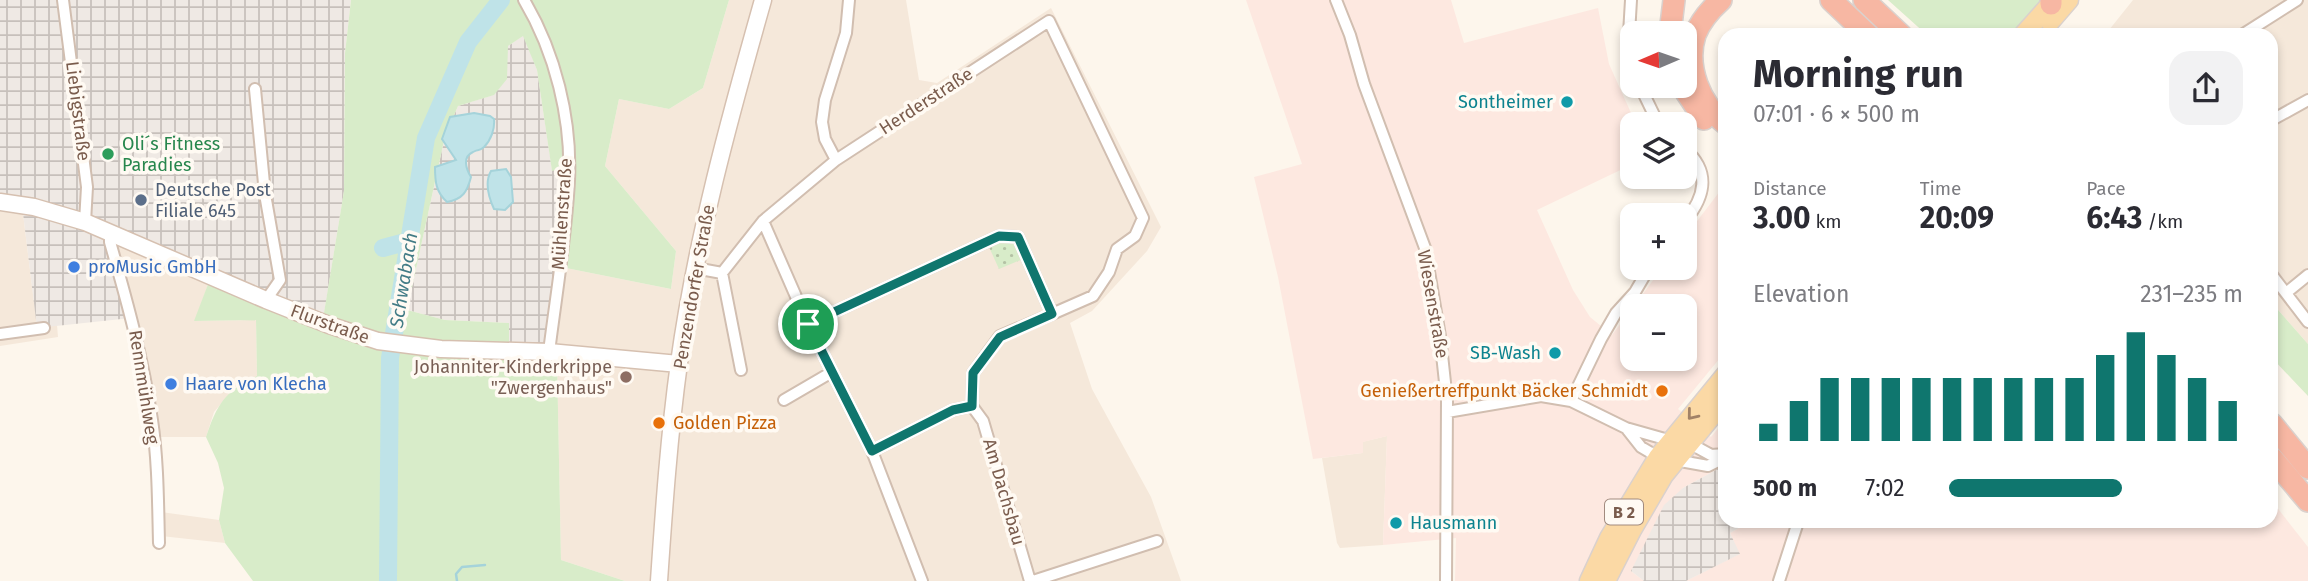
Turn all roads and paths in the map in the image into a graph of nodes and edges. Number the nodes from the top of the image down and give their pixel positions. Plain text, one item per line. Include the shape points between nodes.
1 (63, 0) edge
2 (524, 0) edge
3 (763, 0) edge
4 (849, 0) edge
5 (1336, 0) edge
6 (1631, 0) edge
7 (1674, 0) edge
8 (1721, 0) edge
9 (1818, 0) edge
10 (1831, 0) edge
11 (2297, 0) edge
12 (1865, 1) edge
13 (2056, 1) edge
14 (1630, 21) edge
15 (1671, 21) edge
16 (1859, 28) edge
17 (1860, 28) edge
18 (1894, 28) edge
19 (2030, 28) edge
20 (2042, 28) edge
21 (2253, 28) edge
22 (255, 89) dead end
23 (1690, 98) edge
24 (2308, 100) edge
25 (2278, 117) edge
26 (1718, 118) edge
27 (1718, 131) edge
28 (836, 160) junction
29 (1697, 164) edge
30 (0, 202) edge
31 (1697, 207) edge
32 (763, 221) junction
33 (85, 222) junction
34 (110, 234) junction
35 (695, 268) junction
36 (722, 273) junction
37 (2308, 275) edge
38 (1642, 280) edge
39 (2278, 282) edge
40 (2286, 292) junction
41 (266, 300) junction
42 (1052, 314) junction
43 (2308, 322) edge
44 (808, 324) junction
45 (44, 328) dead end
46 (0, 334) edge
47 (549, 352) junction
48 (679, 364) junction
49 (741, 370) dead end
50 (832, 372) junction
51 (1718, 386) edge
52 (784, 400) dead end
53 (1571, 401) junction
54 (972, 406) junction
55 (1718, 409) edge
56 (1447, 412) junction
57 (1626, 428) junction
58 (2278, 431) edge
59 (1680, 442) junction
60 (872, 451) junction
61 (1718, 455) edge
62 (1667, 458) junction
63 (1718, 460) edge
64 (2278, 465) edge
65 (2308, 468) edge
66 (2308, 501) edge
67 (1796, 528) edge
68 (1157, 541) dead end
69 (159, 544) dead end
70 (1603, 578) edge
71 (659, 581) edge
72 (922, 581) edge
73 (1032, 581) edge
74 (1446, 581) edge
75 (1779, 581) edge

1 - 33 street, Liebigstraße via 85,173
2 - 47 street, Mühlenstraße via 555,71 565,121 569,179
3 - 35 street, Penzendorfer Straße via 729,118
4 - 28 street via 846,33 822,122
5 - 56 street, Wiesenstraße via 1425,248
6 - 14 street
7 - 15 highway
8 - 26 highway via 1695,35 1693,57 1695,78
9 - 16 highway
10 - 17 highway
11 - 21 street
12 - 18 highway
13 - 19 main road
13 - 20 main road
22 - 41 street via 265,194 280,280
23 - 27 highway
24 - 25 street
28 - 32 street, Herderstraße
28 - 42 street, Herderstraße via 1049,21 1143,218 1135,236 1117,249 1093,296
29 - 31 street via 1703,190
30 - 33 street, Flurstraße
32 - 36 street, Herderstraße
32 - 44 street
33 - 34 street, Flurstraße
34 - 41 street, Flurstraße
34 - 69 street, Rennmühlweg via 152,421
35 - 36 street
35 - 48 street, Penzendorfer Straße
36 - 49 street
37 - 40 street
38 - 53 street via 1616,313
39 - 40 street
40 - 43 street
41 - 47 street, Flurstraße via 378,341 441,349
42 - 44 street via 1018,237 999,236
42 - 54 street via 1000,337 973,373
44 - 50 street
45 - 46 street
47 - 48 street, Flurstraße
48 - 71 street, Penzendorfer Straße
50 - 52 street
50 - 60 street
51 -> 59 main road, B 2
53 - 56 street via 1541,396
53 - 57 street
54 - 60 street via 953,410
54 - 73 street, Am Dachsbau via 983,421
55 - 59 main road, B 2 via 1700,433
56 - 74 street, Wiesenstraße
57 - 59 street
57 - 62 street via 1641,447
58 - 65 highway
59 - 61 street
59 - 62 main road, B 2
60 - 72 street
62 - 63 street via 1708,466
62 - 70 main road, B 2 via 1609,538
64 - 66 highway
67 - 75 street
68 - 73 street

